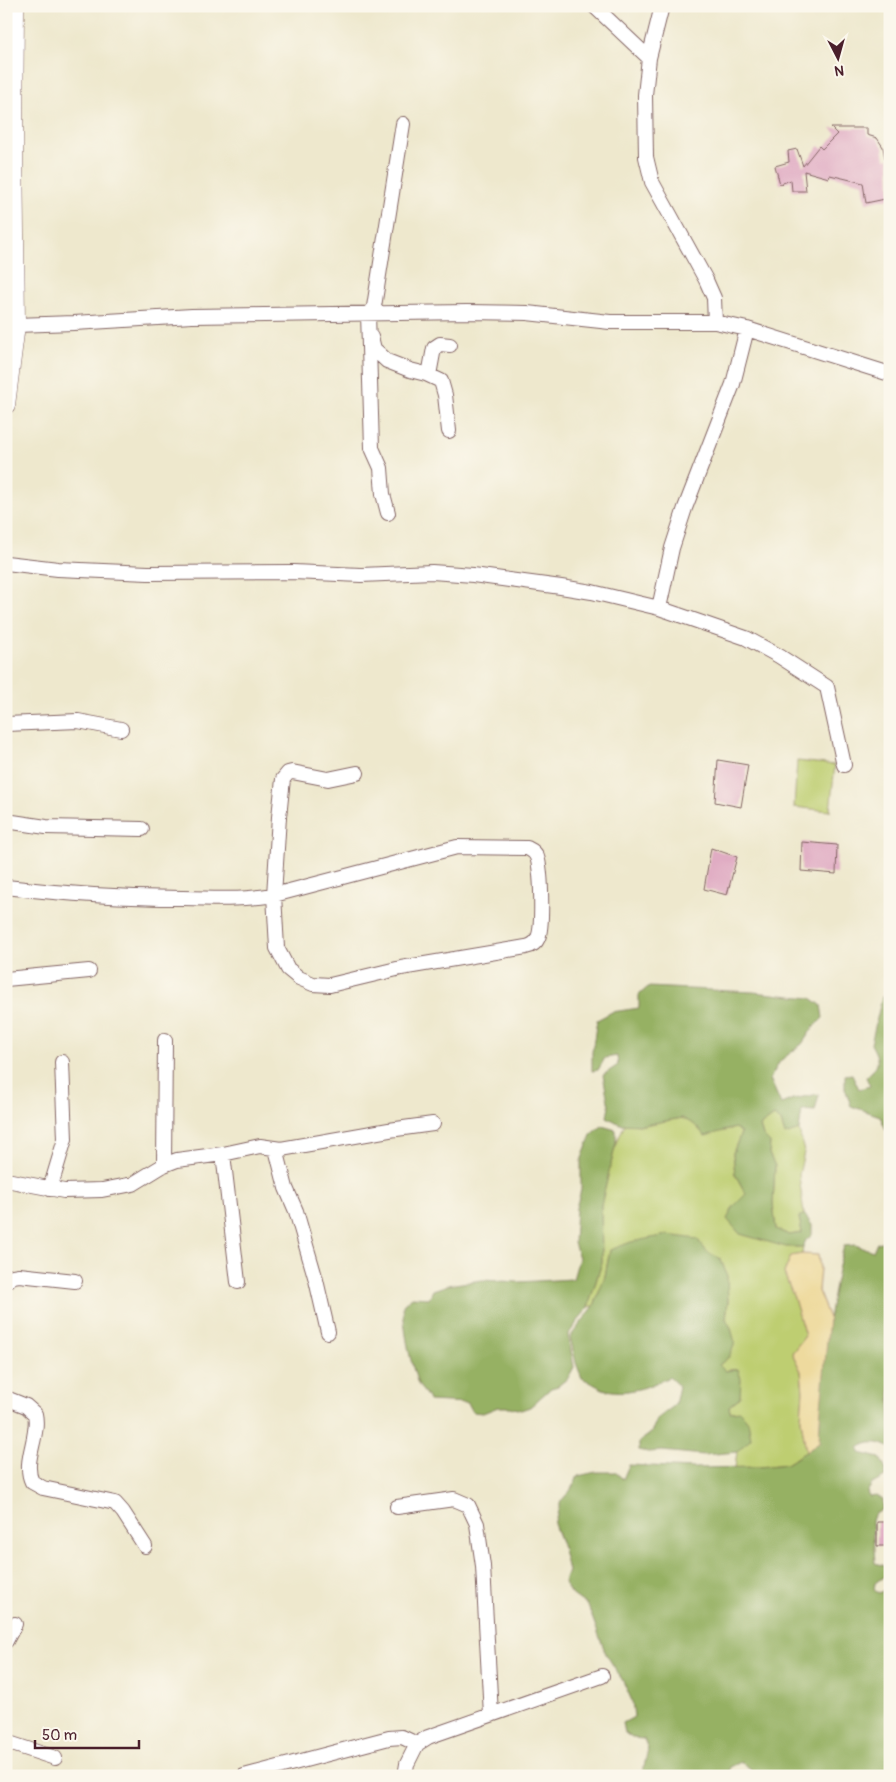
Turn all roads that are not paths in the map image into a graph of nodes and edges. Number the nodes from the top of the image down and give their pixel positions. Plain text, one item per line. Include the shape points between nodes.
1 (15, 6) edge
2 (594, 6) edge
3 (662, 6) edge
4 (10, 30) edge
5 (650, 58) junction
6 (403, 124) dead end
7 (370, 313) junction
8 (716, 322) junction
9 (16, 325) junction
10 (368, 327) junction
11 (747, 329) junction
12 (450, 345) dead end
13 (890, 374) edge
14 (430, 375) junction
15 (7, 401) edge
16 (449, 431) dead end
17 (388, 513) dead end
18 (6, 563) edge
19 (659, 608) junction
20 (6, 724) edge
21 (121, 729) dead end
22 (844, 764) dead end
23 (357, 773) dead end
24 (6, 821) edge
25 (142, 829) dead end
26 (6, 887) edge
27 (274, 895) junction
28 (89, 971) dead end
29 (6, 979) edge
30 (165, 1040) dead end
31 (62, 1062) dead end
32 (434, 1124) dead end
33 (276, 1149) junction
34 (223, 1154) junction
35 (164, 1165) junction
36 (6, 1180) edge
37 (50, 1189) junction
38 (75, 1281) dead end
39 (6, 1282) edge
40 (238, 1282) dead end
41 (328, 1332) dead end
42 (6, 1398) edge
43 (397, 1507) dead end
44 (145, 1546) dead end
45 (16, 1624) dead end
46 (6, 1641) edge
47 (602, 1676) dead end
48 (491, 1715) junction
49 (6, 1742) edge
50 (417, 1744) junction
51 (55, 1758) dead end
52 (244, 1776) edge
53 (405, 1776) edge

1 - 4 street
2 - 5 street
3 - 5 street
4 - 9 street
5 - 8 street via 645,95 645,133 652,182 706,280 714,298
6 - 7 street
7 - 8 street via 527,313 610,322
7 - 9 street via 192,316
7 - 10 street
8 - 11 street
9 - 15 street
10 - 14 street via 374,350 387,361
10 - 17 street via 372,448 381,468
11 - 13 street
11 - 19 street via 733,384 672,548
12 - 14 street via 440,344 434,348
14 - 16 street via 441,380
18 - 19 street via 67,570 156,573 473,574 592,592
19 - 22 street via 746,638 827,687
20 - 21 street via 78,721
23 - 27 street via 328,779 296,772 284,776
24 - 25 street via 46,827
26 - 27 street via 134,898 238,899
27 - 27 street via 457,847 527,848 536,855 541,869 540,932 536,942 526,947 402,968 341,984 313,984 288,970 278,952
28 - 29 street
30 - 35 street
31 - 37 street via 65,1139
32 - 33 street
33 - 34 street via 260,1146
33 - 41 street
34 - 35 street via 177,1160
34 - 40 street
35 - 37 street via 126,1186 76,1192
36 - 37 street
38 - 39 street via 19,1275
42 - 44 street via 26,1406 35,1414 29,1471 32,1482 43,1488 114,1503
43 - 48 street via 454,1499 468,1505 478,1524 487,1615
45 - 46 street
47 - 48 street
48 - 50 street via 428,1737
49 - 51 street
50 - 52 street via 402,1736 389,1738
50 - 53 street

